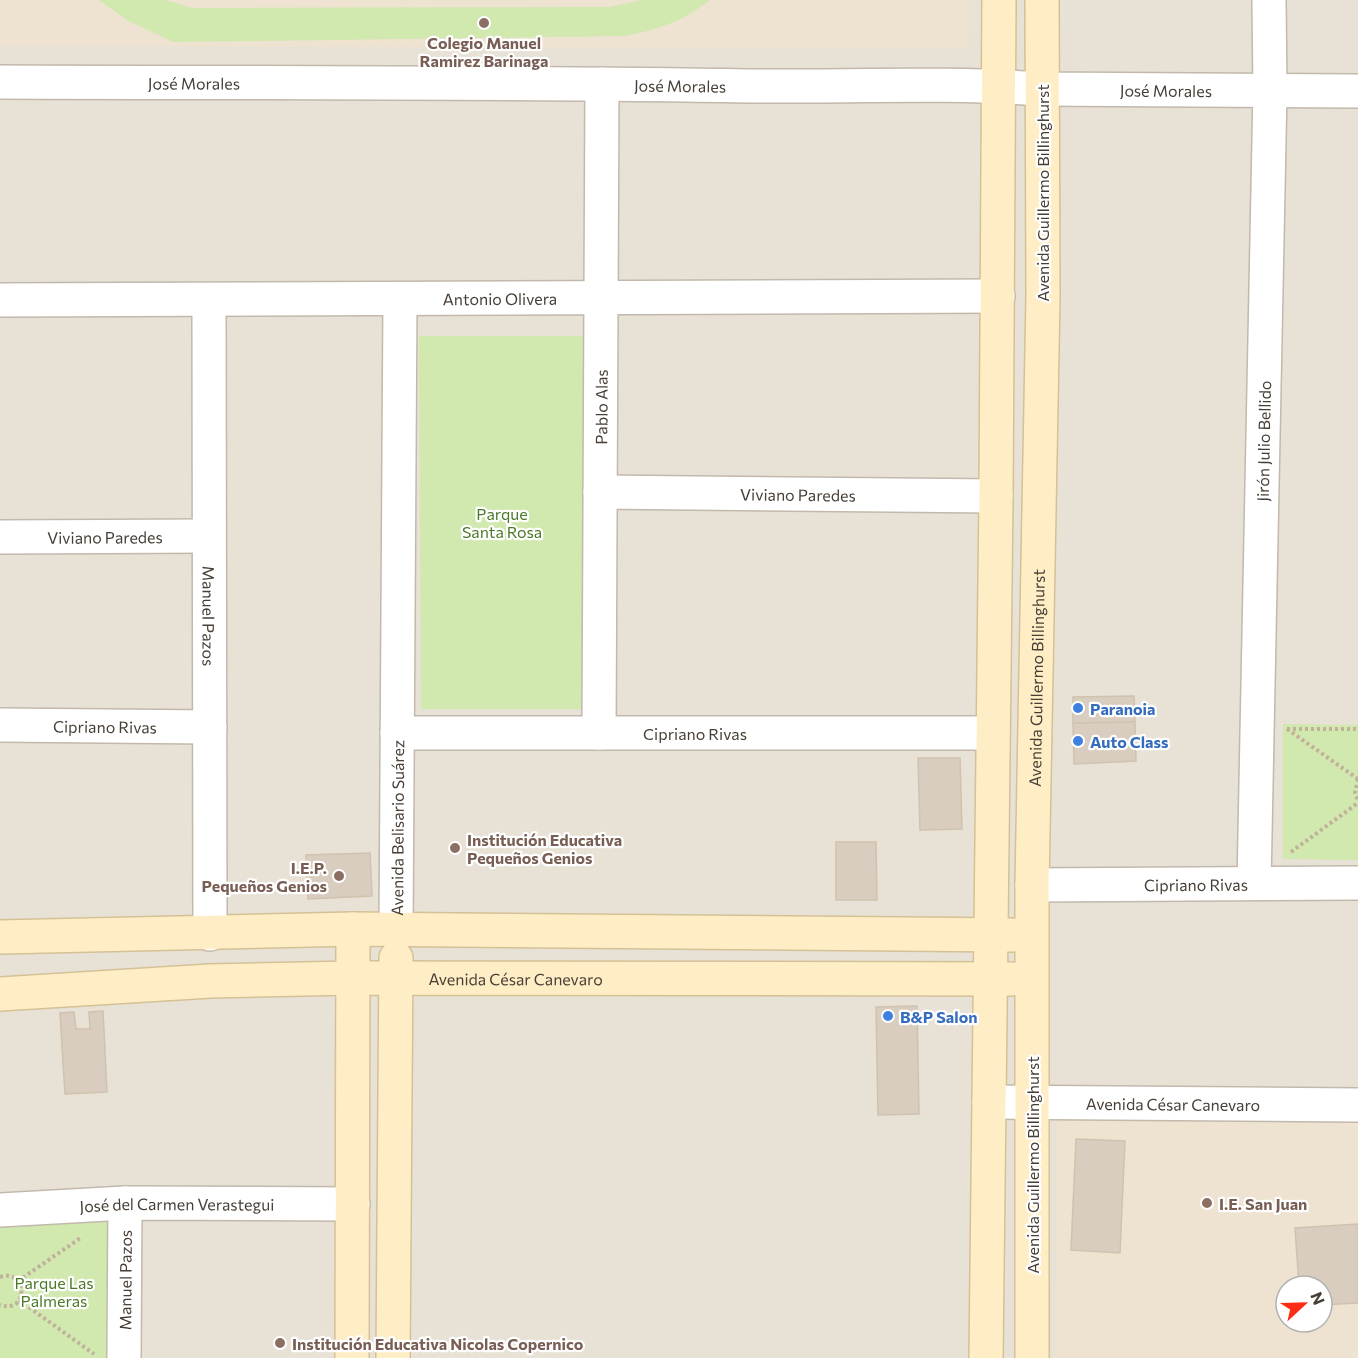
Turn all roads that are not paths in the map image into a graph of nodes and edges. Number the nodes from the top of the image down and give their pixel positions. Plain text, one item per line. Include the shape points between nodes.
1 (999, 0) edge
2 (1042, 0) edge
3 (1269, 0) edge
4 (0, 82) edge
5 (602, 84) junction
6 (999, 86) junction
7 (1041, 89) junction
8 (1270, 90) junction
9 (1358, 91) edge
10 (998, 296) junction
11 (400, 299) junction
12 (601, 299) junction
13 (0, 300) edge
14 (209, 300) junction
15 (600, 492) junction
16 (996, 496) junction
17 (209, 536) junction
18 (0, 537) edge
19 (0, 725) edge
20 (210, 726) junction
21 (599, 733) junction
22 (993, 733) junction
23 (397, 734) junction
24 (1254, 883) junction
25 (1358, 883) edge
26 (1032, 885) junction
27 (353, 930) junction
28 (396, 930) junction
29 (210, 934) junction
30 (990, 935) junction
31 (1032, 936) junction
32 (0, 938) edge
33 (353, 978) junction
34 (396, 978) junction
35 (989, 979) junction
36 (1032, 979) junction
37 (0, 994) edge
38 (988, 1102) junction
39 (1033, 1103) junction
40 (1358, 1105) edge
41 (125, 1203) junction
42 (353, 1204) junction
43 (0, 1210) edge
44 (124, 1358) edge
45 (352, 1358) edge
46 (393, 1358) edge
47 (986, 1358) edge
48 (1032, 1358) edge

1 - 6 main road
2 - 7 main road, Avenida Guillermo Billinghurst
3 - 8 street, Jirón Julio Bellido
4 - 5 street, José Morales
5 - 6 street, José Morales
5 - 12 street, Pablo Alas
6 - 7 street, José Morales
6 - 10 main road
7 - 8 street, José Morales
7 - 26 main road, Avenida Guillermo Billinghurst via 1042,296
8 - 9 street, José Morales
8 - 24 street, Jirón Julio Bellido via 1272,729
10 - 12 street, Antonio Olivera
10 - 16 main road
11 - 12 street, Antonio Olivera
11 - 14 street, Antonio Olivera
11 - 23 street, Avenida Belisario Suárez
12 - 15 street, Pablo Alas
13 - 14 street, Antonio Olivera
14 - 17 street, Manuel Pazos
15 - 16 street, Viviano Paredes
15 - 21 street, Pablo Alas
16 - 22 main road
17 - 18 street, Viviano Paredes
17 - 20 street, Manuel Pazos
19 - 20 street, Cipriano Rivas
20 - 29 street, Manuel Pazos
21 - 22 street, Cipriano Rivas
21 - 23 street, Cipriano Rivas
22 - 30 main road
23 - 28 street, Avenida Belisario Suárez
24 - 25 street, Cipriano Rivas
24 - 26 street, Cipriano Rivas
26 - 31 main road, Avenida Guillermo Billinghurst
27 - 28 main road
27 - 29 main road
27 - 33 main road
28 - 30 main road
28 - 34 main road, Avenida Belisario Suárez
29 - 32 main road
30 - 31 main road
30 - 35 main road
31 - 36 main road, Avenida Guillermo Billinghurst
33 - 34 main road, Avenida César Canevaro
33 - 37 main road, Avenida César Canevaro via 210,981
33 - 42 main road
34 - 35 main road, Avenida César Canevaro
34 - 46 main road, Avenida Belisario Suárez
35 - 36 main road, Avenida César Canevaro
35 - 38 main road
36 - 39 main road, Avenida Guillermo Billinghurst
38 - 39 street, Avenida César Canevaro
38 - 47 main road
39 - 40 street, Avenida César Canevaro
39 - 48 main road, Avenida Guillermo Billinghurst
41 - 42 street, José del Carmen Verastegui
41 - 43 street, José del Carmen Verastegui
41 - 44 street, Manuel Pazos
42 - 45 main road

